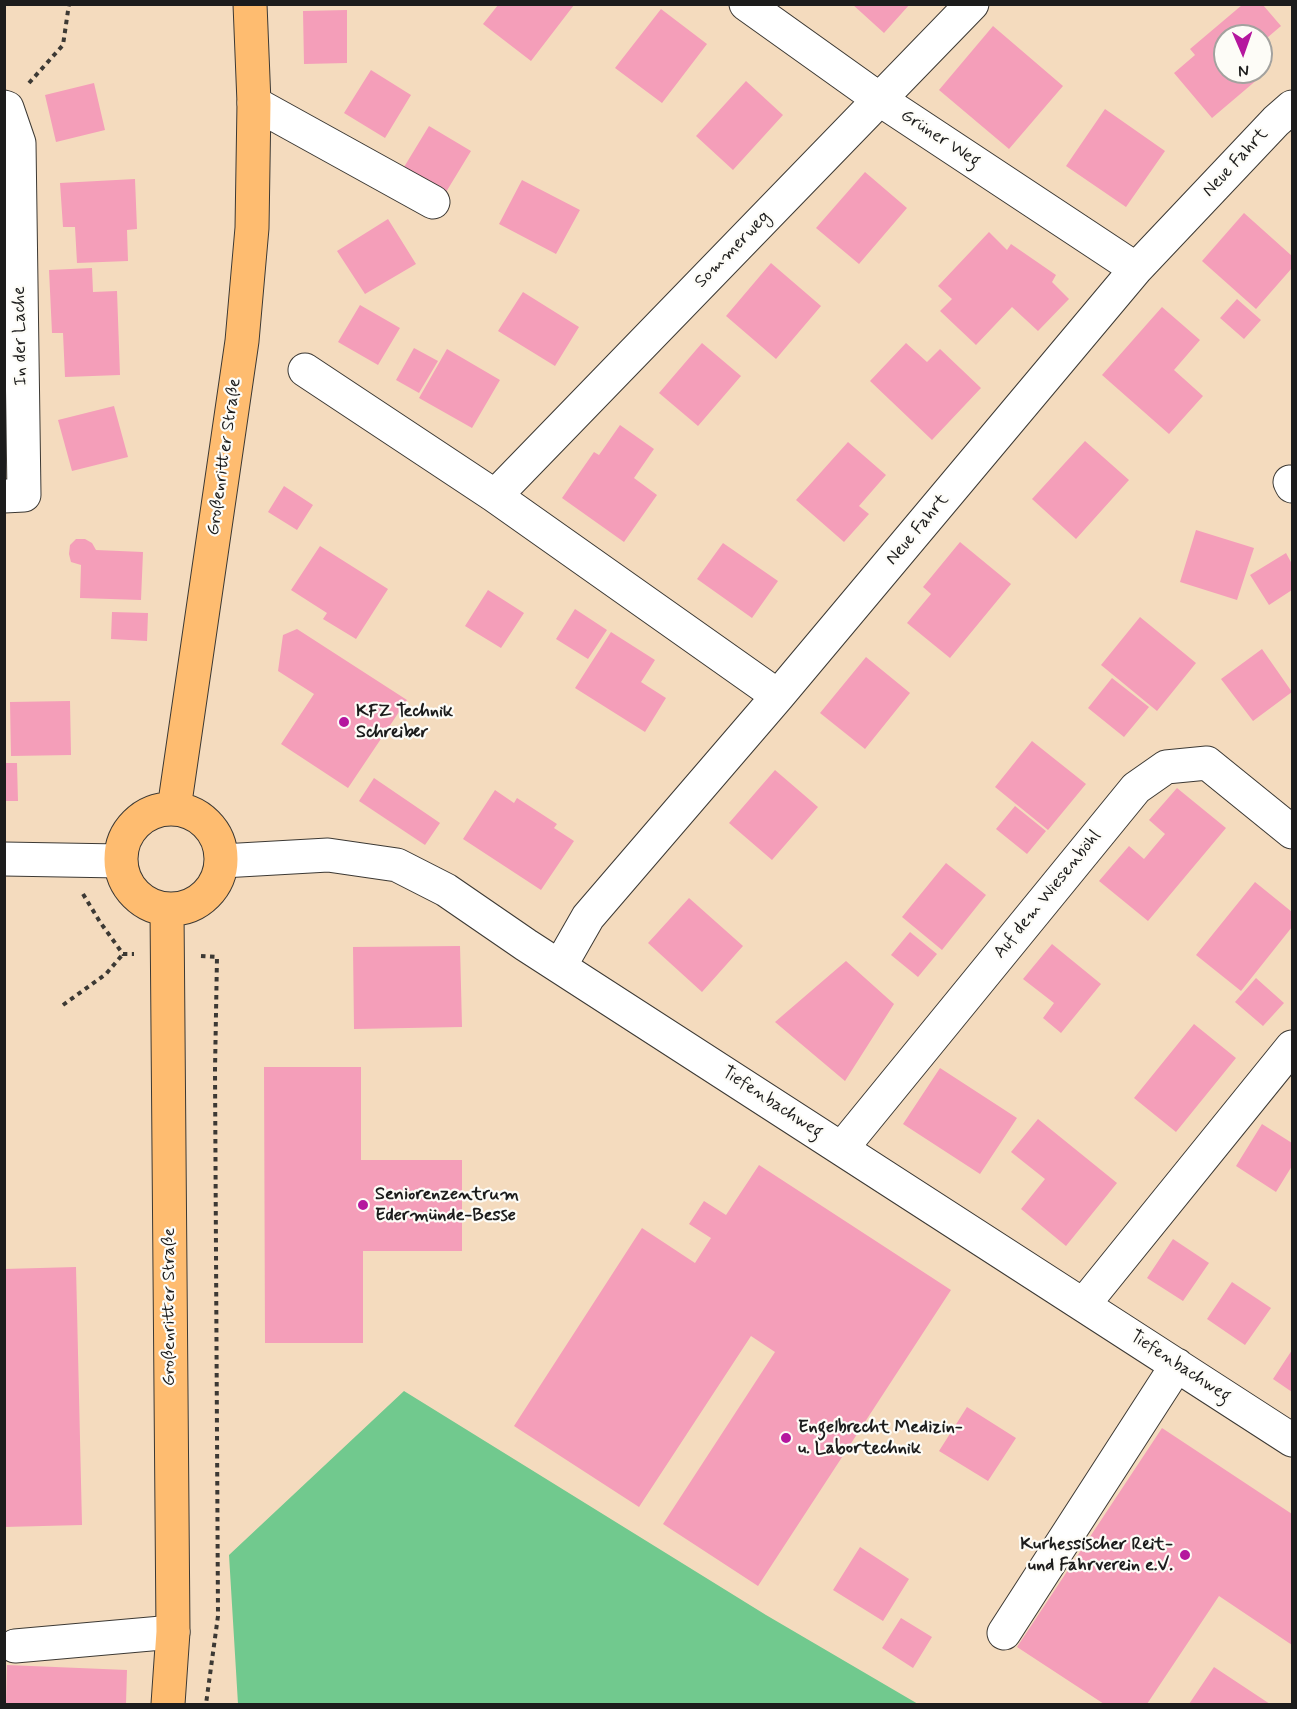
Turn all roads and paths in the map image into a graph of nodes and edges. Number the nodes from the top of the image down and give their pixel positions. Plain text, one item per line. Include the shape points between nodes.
1 (69, 4) edge
2 (250, 4) edge
3 (746, 4) edge
4 (972, 4) edge
5 (879, 99) junction
6 (254, 103) junction
7 (6, 107) edge
8 (1293, 107) edge
9 (434, 202) dead end
10 (1136, 269) junction
11 (305, 370) dead end
12 (13, 425) edge
13 (4, 496) edge
14 (495, 496) junction
15 (778, 696) junction
16 (174, 809) junction
17 (1293, 832) edge
18 (4, 859) edge
19 (77, 860) junction
20 (120, 861) junction
21 (222, 861) junction
22 (166, 910) junction
23 (123, 954) junction
24 (167, 954) junction
25 (560, 966) junction
26 (63, 1005) dead end
27 (1293, 1047) edge
28 (842, 1148) junction
29 (1084, 1304) junction
30 (1178, 1365) junction
31 (1293, 1440) edge
32 (173, 1632) junction
33 (1004, 1633) dead end
34 (15, 1646) dead end
35 (168, 1704) edge
36 (206, 1704) edge

1 - 7 path via 63,45
2 - 6 main road, Großenritter Straße
3 - 5 street, Grüner Weg
4 - 5 street, Sommerweg
5 - 10 street, Grüner Weg
5 - 14 street, Sommerweg
6 - 9 street
6 - 16 main road, Großenritter Straße via 252,228 242,341
7 - 12 street, In der Lache via 19,143
8 - 10 street, Neue Fahrt
10 - 15 street, Neue Fahrt
11 - 14 street
12 - 13 street, In der Lache via 24,495
14 - 15 street
15 - 25 street, Neue Fahrt via 588,917
16 - 20 main road via 152,813 136,823 124,841
16 - 21 main road via 185,810 205,822 220,845
17 - 28 street, Auf dem Wiesenböhl via 1207,763 1166,767 1136,788
18 - 19 street
19 - 20 street
19 - 23 path via 76,881
20 - 22 main road via 134,893 143,902
21 - 22 main road via 214,886 204,897 189,907
21 - 25 street, Tiefenbachweg via 328,855 397,865 446,890
22 - 24 main road, Großenritter Straße
23 - 24 path
23 - 26 path via 106,974
24 - 32 main road, Großenritter Straße
24 - 36 path via 217,957 218,1616
25 - 28 street, Tiefenbachweg
27 - 29 street
28 - 29 street, Tiefenbachweg
29 - 30 street, Tiefenbachweg
30 - 31 street, Tiefenbachweg
30 - 33 street
32 - 34 street
32 - 35 main road, Großenritter Straße

